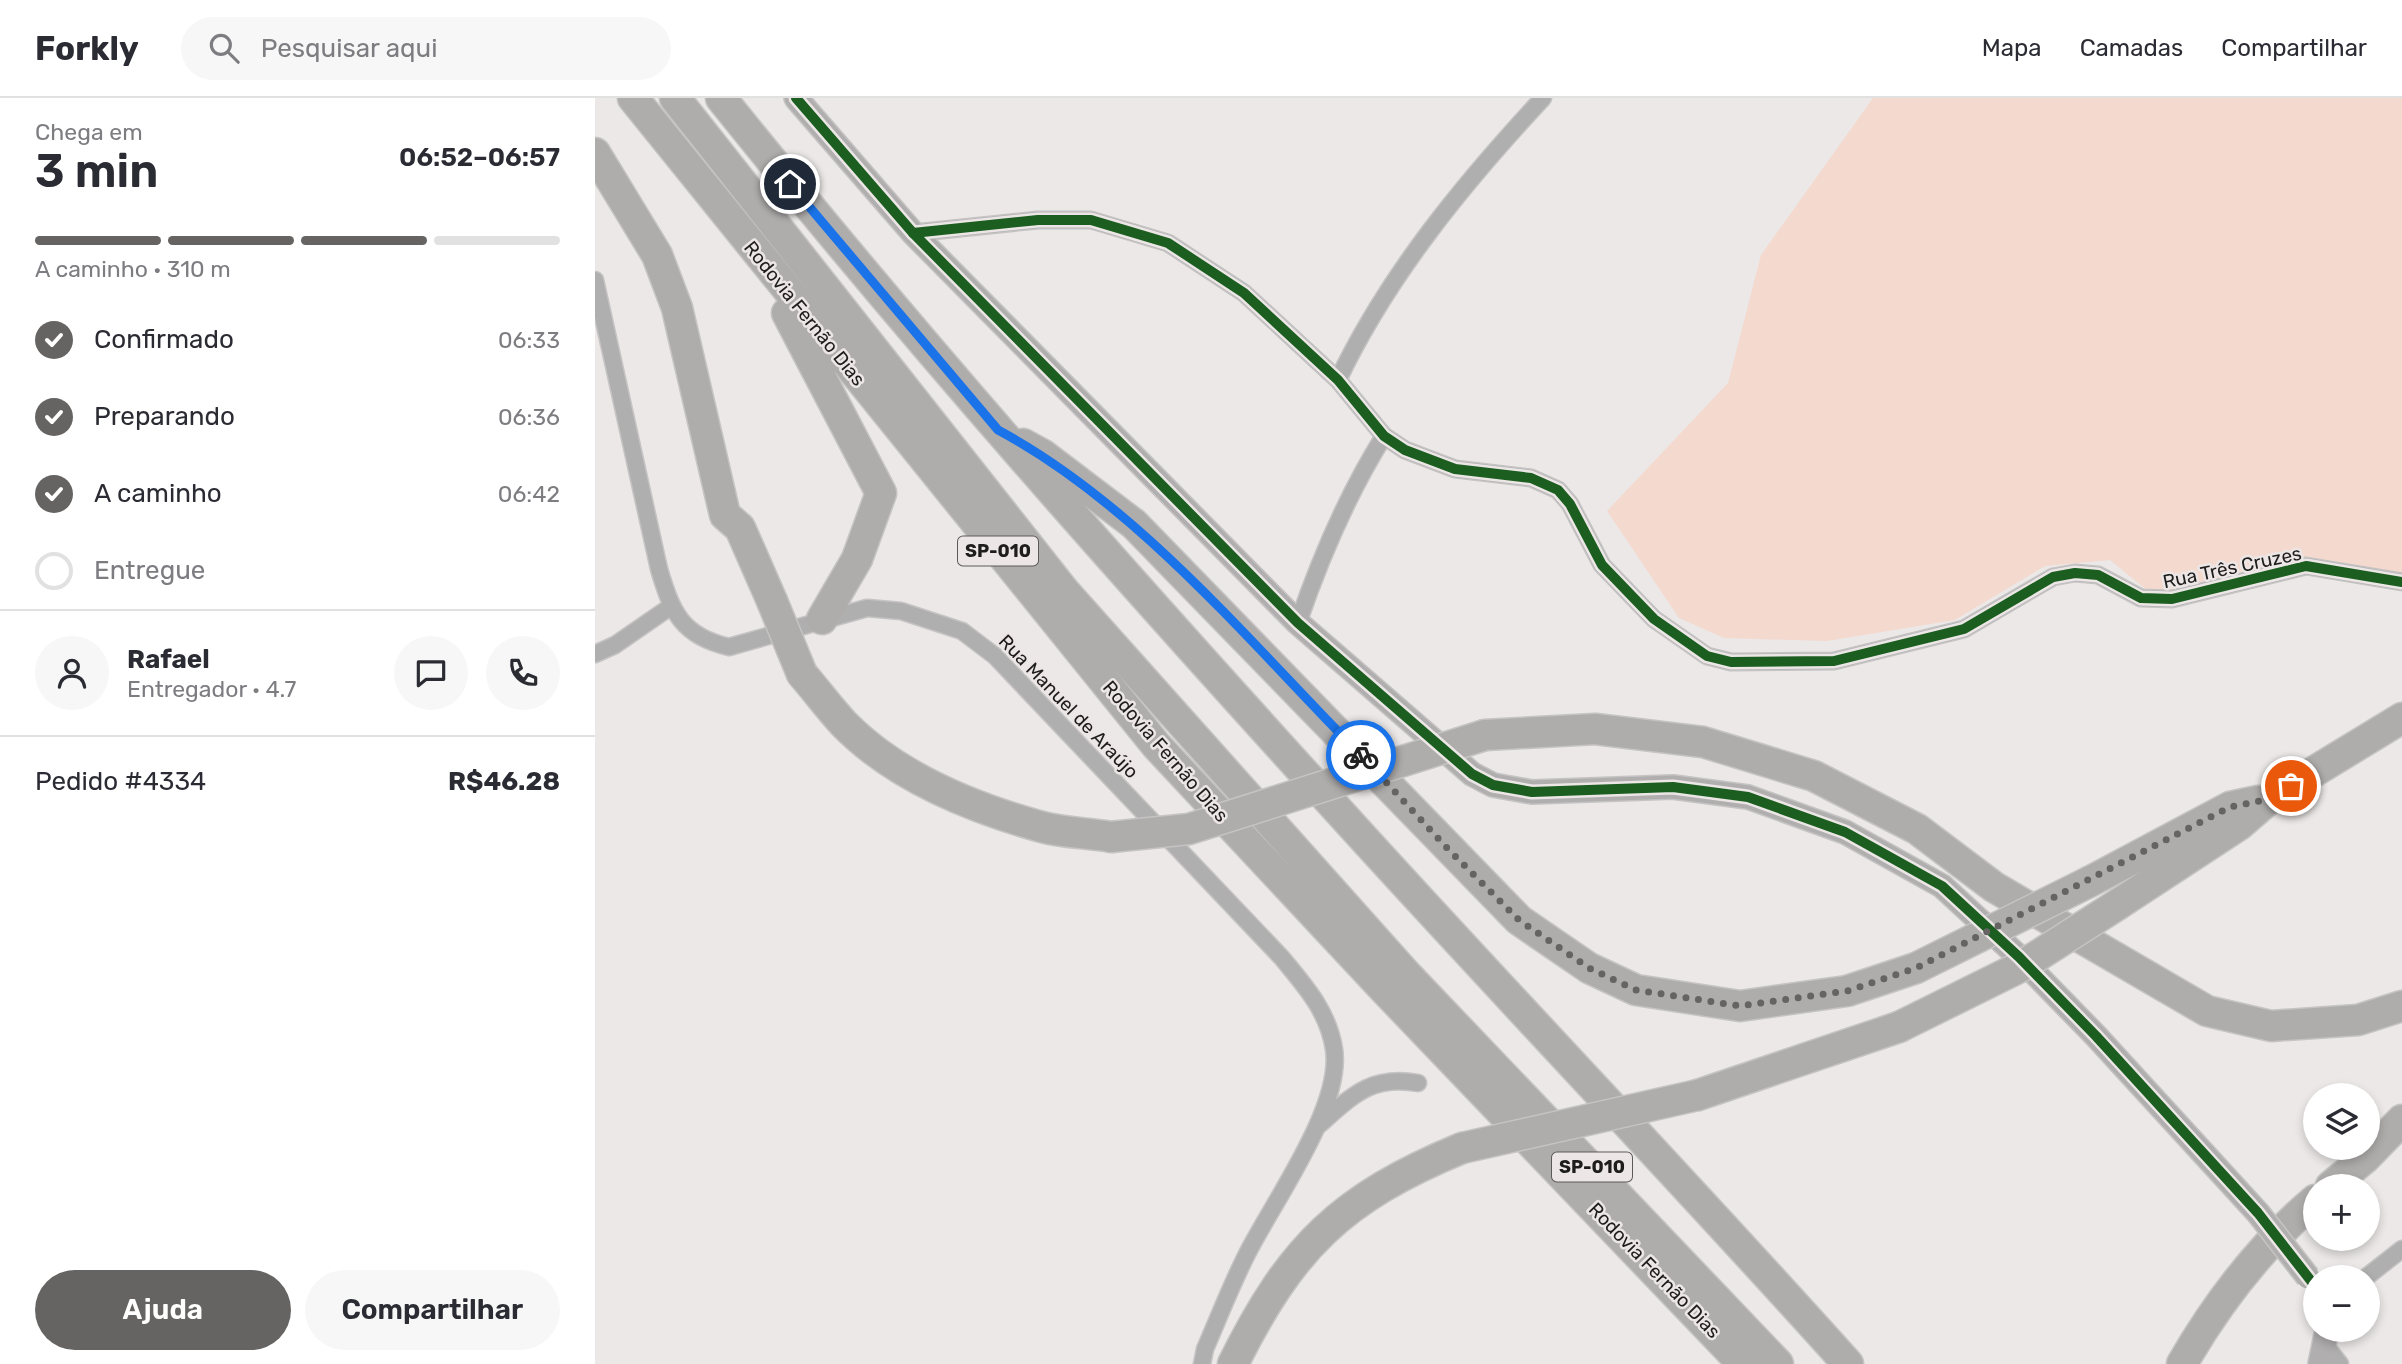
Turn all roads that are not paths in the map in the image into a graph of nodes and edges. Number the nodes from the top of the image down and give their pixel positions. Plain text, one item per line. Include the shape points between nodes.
1 (633, 98) edge
2 (675, 98) edge
3 (721, 98) edge
4 (796, 98) edge
5 (1543, 98) edge
6 (595, 153) edge
7 (913, 233) junction
8 (752, 246) junction
9 (595, 280) edge
10 (1338, 380) junction
11 (998, 430) junction
12 (1384, 436) junction
13 (2402, 582) edge
14 (670, 607) junction
15 (822, 619) junction
16 (1298, 623) junction
17 (595, 654) edge
18 (2402, 718) edge
19 (2269, 799) junction
20 (2402, 1006) edge
21 (1418, 1083) dead end
22 (2402, 1120) edge
23 (1317, 1126) junction
24 (2346, 1174) edge
25 (2303, 1210) edge
26 (2402, 1249) edge
27 (2380, 1266) edge
28 (2303, 1270) edge
29 (2324, 1346) edge
30 (1202, 1364) edge
31 (1233, 1364) edge
32 (1743, 1364) edge
33 (1778, 1364) edge
34 (1848, 1364) edge
35 (2182, 1364) edge
36 (2340, 1364) edge

1 - 8 highway, Rodovia Fernão Dias / SP-010
2 - 33 highway, Rodovia Fernão Dias / SP-010 via 1063,592 1405,973
3 - 11 highway via 841,249
4 - 7 street
5 - 10 street via 1486,159 1417,249 1359,336
6 - 20 highway, bridge via 657,255 677,308 725,515 740,528 802,674 844,724 890,761 936,786 1044,828 1111,836 1189,829 1485,735 1608,730 1703,742 1814,776 1917,829 1994,887 2207,1012 2271,1026 2358,1020
7 - 10 street via 1038,220 1091,220 1168,243 1244,293
7 - 16 street
8 - 15 highway via 881,493 857,559
8 - 32 highway, Rodovia Fernão Dias / SP-010 via 1156,745
9 - 14 street, Rua Manuel de Araújo
10 - 12 street
11 - 19 highway, bridge via 1044,455 1134,524 1519,920 1589,968 1636,990 1740,1006 1847,991 1916,968 2230,807
11 - 34 highway via 1347,821 1698,1196
12 - 13 street, Rua Três Cruzes via 1405,450 1455,469 1531,478 1557,490 1570,504 1595,556 1654,619 1706,656 1731,662 1834,662 1964,629 2053,577 2075,572 2098,576 2153,601 2306,566
12 - 16 street via 1357,479 1321,555
14 - 15 street, Rua Manuel de Araújo via 694,633 729,647
14 - 17 street
15 - 23 street, Rua Manuel de Araújo via 867,608 901,611 962,631 995,656 1317,1000 1335,1050 1329,1095
16 - 28 street, bridge via 1472,774 1493,785 1532,792 1673,787 1748,797 1845,832 1942,886 2096,1036 2258,1213
18 - 19 highway
19 - 31 highway, bridge via 2239,825 2020,967 1899,1027 1698,1095 1462,1148 1387,1182 1299,1253 1259,1311
21 - 23 street via 1377,1082
22 - 24 highway
23 - 30 street, Rua Manuel de Araújo via 1247,1253
25 - 35 highway via 2281,1229 2203,1328
26 - 27 street
29 - 36 street

